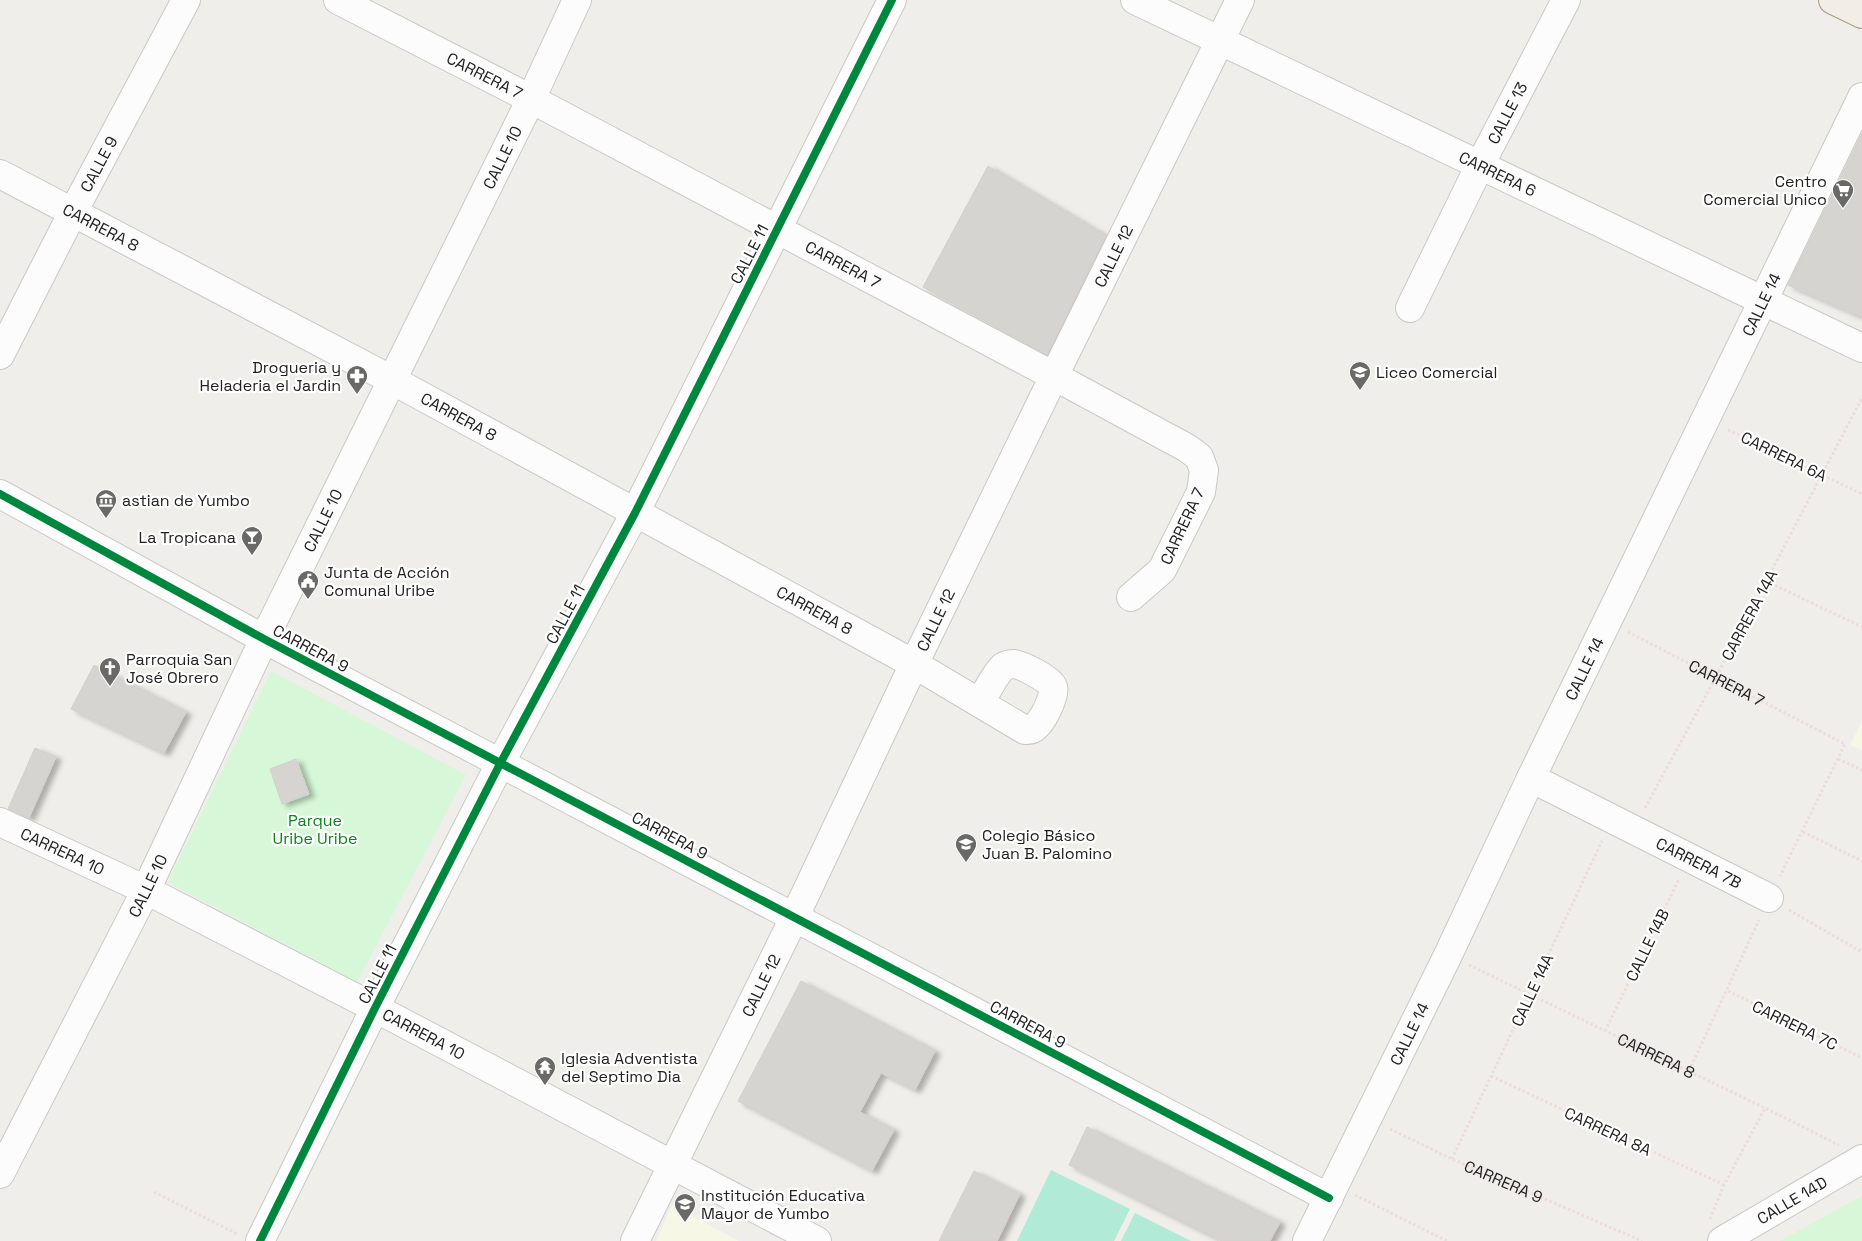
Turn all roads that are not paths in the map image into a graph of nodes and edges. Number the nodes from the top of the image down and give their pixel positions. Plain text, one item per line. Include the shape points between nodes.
1 (186, 0) edge
2 (338, 0) edge
3 (577, 0) edge
4 (892, 0) edge
5 (1135, 0) edge
6 (1240, 0) edge
7 (1566, 0) edge
8 (1833, 0) edge
9 (1862, 14) edge
10 (1221, 41) junction
11 (1862, 97) edge
12 (531, 99) junction
13 (1480, 165) junction
14 (0, 174) edge
15 (73, 212) junction
16 (776, 230) junction
17 (1762, 300) junction
18 (1410, 308) dead end
19 (1862, 348) edge
20 (0, 355) edge
21 (1054, 376) junction
22 (392, 380) junction
23 (0, 494) edge
24 (635, 513) junction
25 (1131, 597) dead end
26 (264, 639) junction
27 (914, 664) junction
28 (980, 703) dead end
29 (501, 762) junction
30 (1531, 778) junction
31 (0, 822) edge
32 (146, 890) junction
33 (1769, 898) road end
34 (795, 916) junction
35 (375, 1008) junction
36 (1853, 1154) edge
37 (672, 1165) junction
38 (0, 1174) edge
39 (1332, 1191) junction
40 (1715, 1233) edge
41 (251, 1239) edge
42 (635, 1241) edge
43 (817, 1241) edge
44 (1307, 1241) edge

1 - 15 street, CALLE 9
2 - 12 street, CARRERA 7
3 - 12 street, CALLE 10
4 - 16 street, CALLE 11
5 - 10 street, CARRERA 6
6 - 10 street, CALLE 12
7 - 13 street, CALLE 13
8 - 9 main road
10 - 13 street, CARRERA 6
10 - 21 street, CALLE 12
11 - 17 street, CALLE 14
12 - 16 street, CARRERA 7
12 - 22 street, CALLE 10
13 - 17 street, CARRERA 6
13 - 18 street, CALLE 13
14 - 15 street, CARRERA 8
15 - 20 street, CALLE 9
15 - 22 street, CARRERA 8
16 - 21 street, CARRERA 7
16 - 24 street, CALLE 11
17 - 19 street, CARRERA 6
17 - 30 street, CALLE 14
21 - 25 street, CARRERA 7 via 1186,448 1199,457 1204,470 1201,492 1167,562
21 - 27 street, CALLE 12
22 - 24 street, CARRERA 8
22 - 26 street, CALLE 10
23 - 26 street, CARRERA 9
24 - 27 street, CARRERA 8
24 - 29 street, CALLE 11
26 - 29 street, CARRERA 9
26 - 32 street, CALLE 10
27 - 28 street, CARRERA 8
27 - 34 street, CALLE 12
29 - 34 street, CARRERA 9
29 - 35 street, CALLE 11
30 - 33 street, CARRERA 7B
30 - 39 street, CALLE 14
31 - 32 street, CARRERA 10
32 - 35 street, CARRERA 10
32 - 38 street, CALLE 10
34 - 37 street, CALLE 12
34 - 39 street, CARRERA 9
35 - 37 street, CARRERA 10
35 - 41 street, CALLE 11
36 - 40 street, CALLE 14D
37 - 42 street, CALLE 12
37 - 43 street, CARRERA 10
39 - 44 street, CALLE 14

